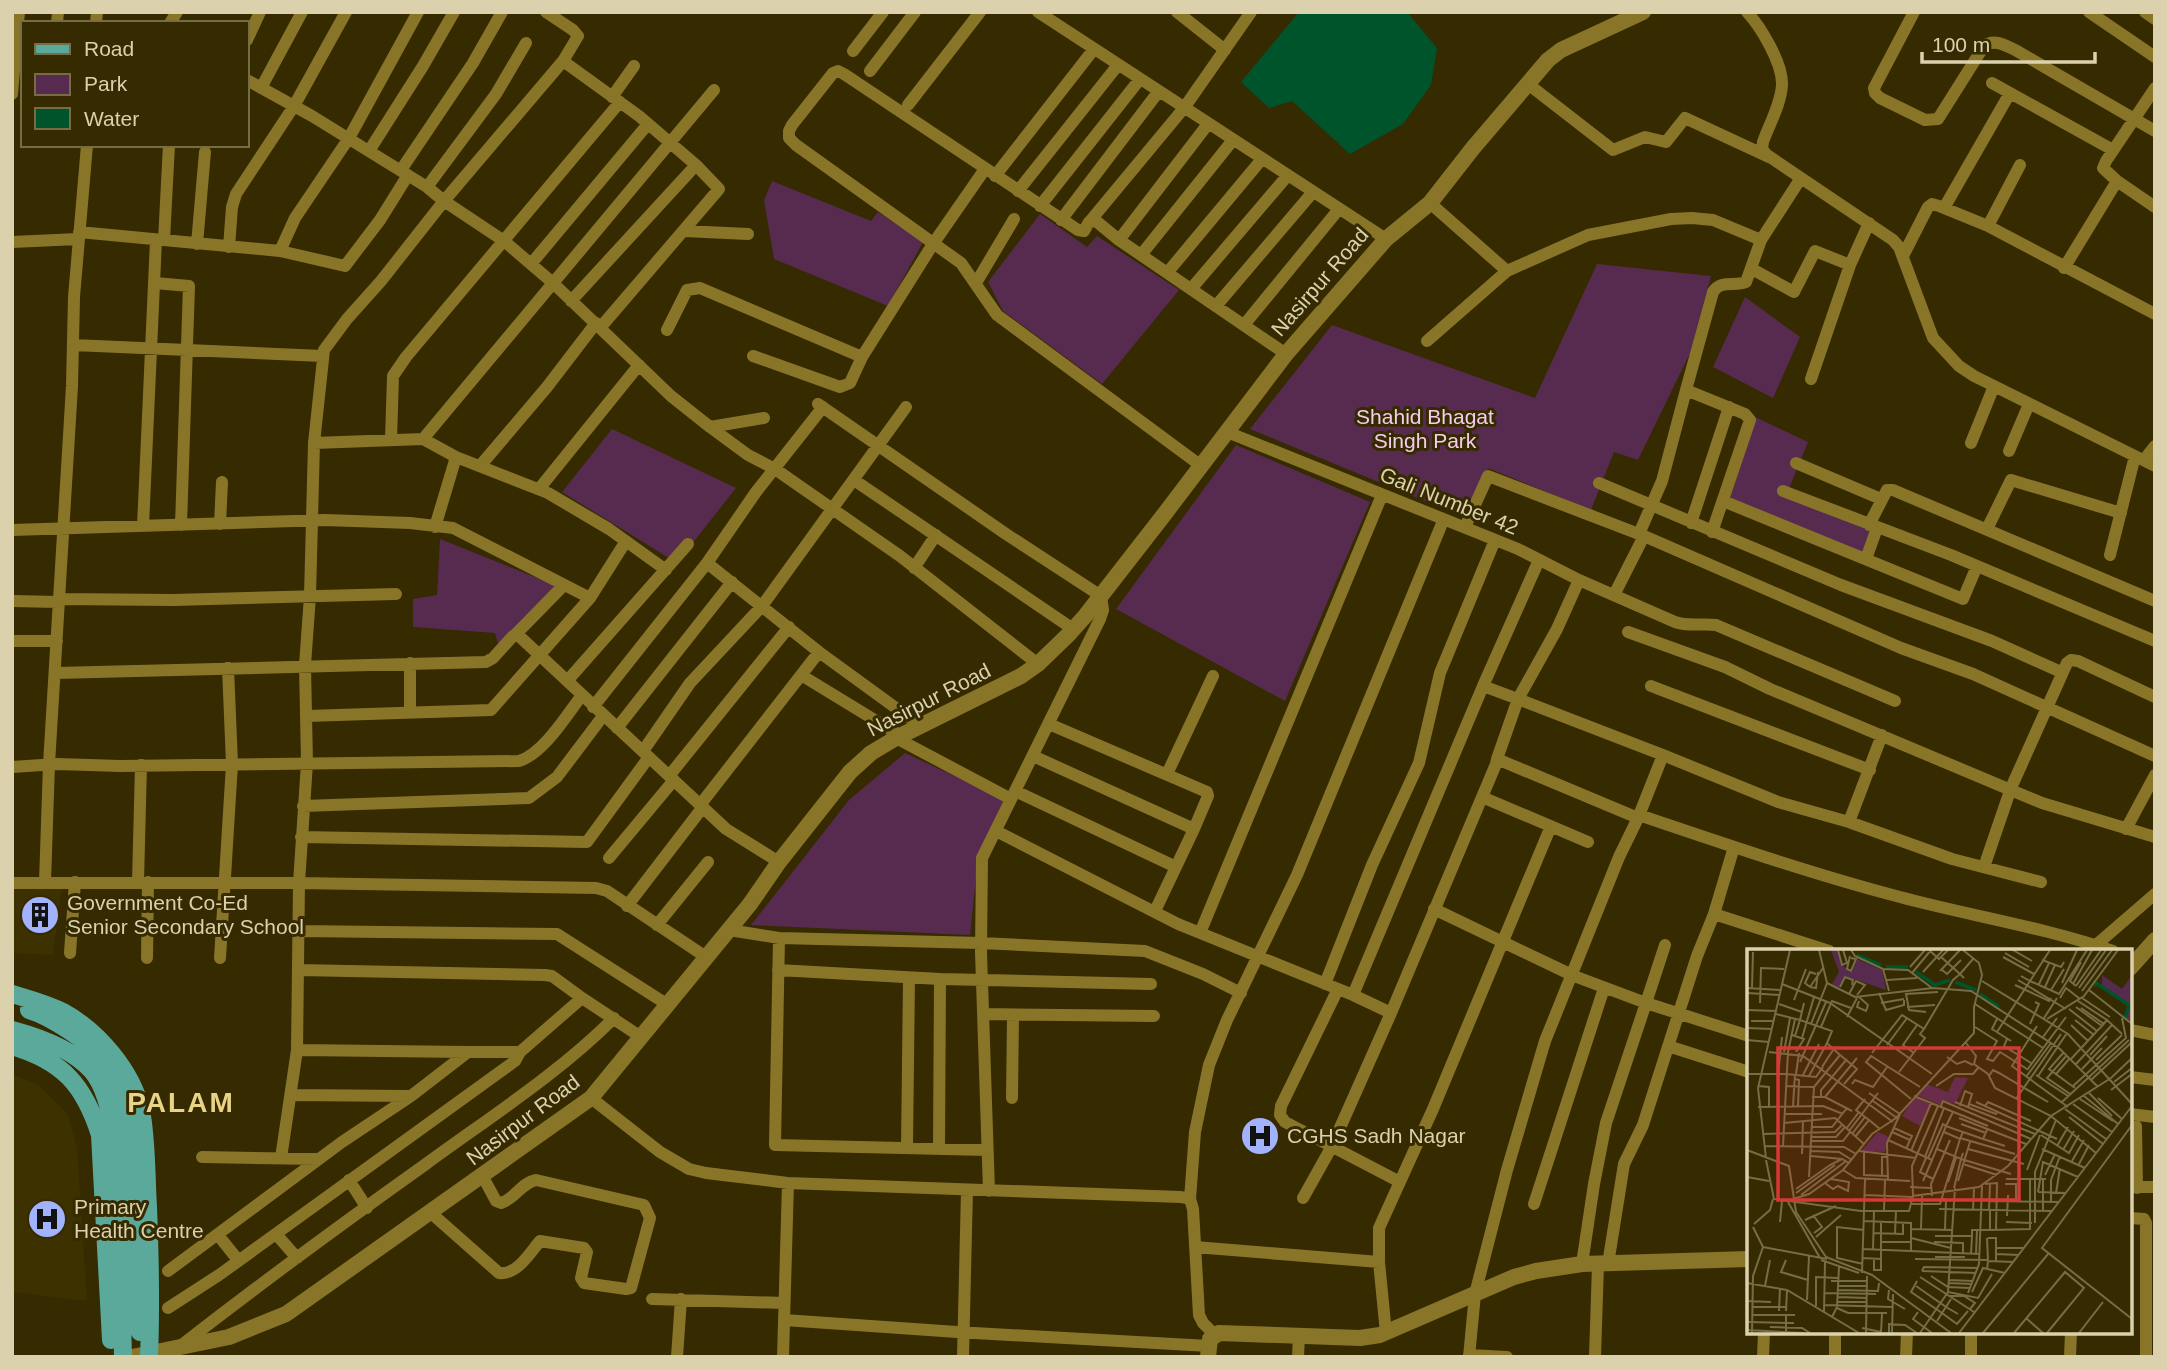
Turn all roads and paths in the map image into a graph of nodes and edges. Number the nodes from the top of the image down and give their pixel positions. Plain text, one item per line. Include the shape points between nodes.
1 (19, 12) edge
2 (260, 12) edge
3 (302, 12) edge
4 (346, 12) edge
5 (418, 12) edge
6 (454, 12) edge
7 (502, 12) edge
8 (546, 12) edge
9 (883, 12) edge
10 (915, 12) edge
11 (980, 12) edge
12 (1038, 12) edge
13 (1251, 12) edge
14 (1643, 12) edge
15 (1747, 12) edge
16 (1914, 12) edge
17 (2089, 12) edge
18 (2145, 12) edge
19 (1183, 14) edge
20 (2155, 19) edge
21 (17, 35) edge
22 (248, 38) edge
23 (526, 43) dead end
24 (1094, 49) junction
25 (1225, 50) junction
26 (853, 51) dead end
27 (2155, 57) edge
28 (563, 61) junction
29 (1118, 65) junction
30 (634, 66) dead end
31 (870, 71) dead end
32 (1140, 79) junction
33 (248, 80) edge
34 (1992, 83) dead end
35 (1528, 84) junction
36 (261, 88) junction
37 (2155, 88) edge
38 (714, 90) dead end
39 (1159, 92) junction
40 (2010, 93) junction
41 (12, 94) edge
42 (616, 99) junction
43 (294, 106) junction
44 (908, 106) dead end
45 (1184, 108) junction
46 (2135, 118) junction
47 (648, 124) junction
48 (1208, 124) junction
49 (2155, 131) edge
50 (349, 138) junction
51 (1233, 140) junction
52 (671, 144) junction
53 (87, 147) edge
54 (169, 147) edge
55 (2113, 150) junction
56 (369, 151) junction
57 (205, 152) dead end
58 (1770, 158) junction
59 (1262, 159) junction
60 (696, 164) junction
61 (2020, 165) dead end
62 (404, 172) junction
63 (990, 172) junction
64 (1287, 176) junction
65 (1801, 178) junction
66 (2117, 181) junction
67 (427, 187) junction
68 (1018, 191) junction
69 (1313, 192) junction
70 (444, 201) junction
71 (1430, 204) junction
72 (1040, 206) junction
73 (2155, 206) edge
74 (1944, 208) junction
75 (1339, 209) junction
76 (1014, 219) dead end
77 (1061, 220) junction
78 (1091, 220) junction
79 (1868, 223) junction
80 (1988, 226) junction
81 (684, 232) junction
82 (748, 234) dead end
83 (79, 236) junction
84 (1386, 239) junction
85 (160, 240) junction
86 (1119, 240) junction
87 (1761, 240) junction
88 (12, 242) edge
89 (504, 242) junction
90 (197, 244) junction
91 (933, 244) junction
92 (229, 247) junction
93 (280, 251) junction
94 (1141, 254) junction
95 (1903, 256) junction
96 (531, 264) junction
97 (1850, 265) junction
98 (2064, 268) junction
99 (1752, 269) junction
100 (1507, 271) junction
101 (1167, 273) junction
102 (553, 282) junction
103 (155, 283) junction
104 (976, 283) junction
105 (1191, 289) junction
106 (571, 300) junction
107 (1216, 306) junction
108 (2155, 314) edge
109 (598, 326) junction
110 (1244, 326) junction
111 (667, 330) dead end
112 (1427, 341) dead end
113 (73, 345) junction
114 (152, 348) junction
115 (187, 350) junction
116 (1286, 354) junction
117 (322, 356) junction
118 (753, 356) dead end
119 (862, 357) junction
120 (639, 365) junction
121 (1811, 379) dead end
122 (1994, 386) junction
123 (1686, 390) junction
124 (2029, 404) junction
125 (906, 407) dead end
126 (1729, 407) junction
127 (764, 418) dead end
128 (710, 427) junction
129 (1227, 432) junction
130 (423, 439) junction
131 (391, 440) junction
132 (314, 443) junction
133 (1971, 443) dead end
134 (879, 446) junction
135 (2155, 446) edge
136 (2008, 450) dead end
137 (456, 457) junction
138 (2145, 461) edge
139 (1796, 463) dead end
140 (1200, 465) junction
141 (480, 466) junction
142 (775, 469) junction
143 (854, 480) junction
144 (222, 482) dead end
145 (1599, 483) dead end
146 (539, 489) junction
147 (1783, 491) dead end
148 (1382, 495) junction
149 (1881, 499) junction
150 (1723, 501) junction
151 (1652, 506) junction
152 (833, 510) junction
153 (2121, 513) junction
154 (1443, 520) junction
155 (312, 521) junction
156 (1691, 523) junction
157 (220, 524) junction
158 (181, 525) junction
159 (143, 526) junction
160 (1873, 526) junction
161 (435, 527) junction
162 (1465, 527) junction
163 (1987, 529) junction
164 (12, 530) edge
165 (63, 530) junction
166 (1712, 532) junction
167 (936, 535) junction
168 (1642, 535) junction
169 (1495, 540) junction
170 (626, 541) junction
171 (688, 544) dead end
172 (2110, 555) dead end
173 (1866, 559) junction
174 (1539, 560) junction
175 (707, 563) junction
176 (1976, 566) junction
177 (914, 568) junction
178 (666, 570) junction
179 (1579, 580) junction
180 (732, 582) junction
181 (564, 585) junction
182 (396, 594) dead end
183 (1614, 595) junction
184 (310, 596) junction
185 (1101, 596) junction
186 (590, 598) junction
187 (12, 601) edge
188 (59, 601) junction
189 (2155, 601) edge
190 (762, 606) junction
191 (789, 627) junction
192 (1073, 629) junction
193 (1628, 632) dead end
194 (515, 635) junction
195 (12, 641) edge
196 (57, 641) junction
197 (2155, 641) edge
198 (819, 652) junction
199 (542, 656) junction
200 (410, 663) junction
201 (1038, 664) junction
202 (305, 665) junction
203 (228, 668) junction
204 (2061, 672) junction
205 (55, 673) junction
206 (801, 675) junction
207 (1213, 676) dead end
208 (568, 680) junction
209 (1483, 686) junction
210 (1651, 686) dead end
211 (582, 695) junction
212 (2155, 696) edge
213 (1518, 699) junction
214 (1895, 701) dead end
215 (2048, 707) junction
216 (598, 711) junction
217 (410, 712) junction
218 (307, 716) junction
219 (1049, 724) junction
220 (922, 727) junction
221 (617, 728) junction
222 (1882, 735) junction
223 (898, 737) junction
224 (646, 754) junction
225 (1663, 755) junction
226 (1033, 756) junction
227 (2155, 756) edge
228 (1497, 760) junction
229 (307, 763) junction
230 (49, 764) junction
231 (232, 764) junction
232 (141, 765) junction
233 (12, 766) edge
234 (1870, 770) junction
235 (1167, 774) junction
236 (2155, 775) edge
237 (672, 778) junction
238 (2011, 788) junction
239 (1013, 795) junction
240 (1482, 797) junction
241 (303, 806) junction
242 (701, 806) junction
243 (1638, 817) junction
244 (1849, 822) junction
245 (1551, 826) junction
246 (1194, 829) junction
247 (2126, 829) junction
248 (996, 831) junction
249 (301, 837) junction
250 (2155, 837) edge
251 (1588, 842) dead end
252 (1734, 847) junction
253 (609, 858) dead end
254 (708, 862) dead end
255 (779, 863) junction
256 (1176, 867) junction
257 (1984, 867) junction
258 (75, 882) junction
259 (143, 882) junction
260 (2040, 882) dead end
261 (12, 883) edge
262 (45, 883) junction
263 (224, 883) junction
264 (299, 883) junction
265 (2155, 894) edge
266 (627, 906) junction
267 (1434, 909) junction
268 (1155, 911) junction
269 (1714, 914) junction
270 (657, 925) junction
271 (729, 930) junction
272 (299, 931) junction
273 (1200, 933) junction
274 (779, 938) junction
275 (2155, 940) edge
276 (981, 943) junction
277 (1502, 943) junction
278 (1665, 945) dead end
279 (2096, 945) junction
280 (1823, 949) edge
281 (2107, 949) edge
282 (71, 953) dead end
283 (1259, 956) junction
284 (706, 957) junction
285 (147, 958) dead end
286 (220, 958) dead end
287 (2132, 961) edge
288 (299, 970) junction
289 (778, 970) junction
290 (1572, 975) junction
291 (909, 978) junction
292 (940, 979) junction
293 (982, 981) junction
294 (1325, 984) junction
295 (1151, 985) dead end
296 (1604, 988) junction
297 (1338, 989) junction
298 (1241, 993) junction
299 (12, 994) edge
300 (1353, 995) junction
301 (582, 998) junction
302 (1646, 1003) junction
303 (668, 1005) junction
304 (12, 1006) edge
305 (1391, 1013) junction
306 (983, 1014) junction
307 (1680, 1014) junction
308 (1013, 1015) junction
309 (1154, 1016) dead end
310 (614, 1018) junction
311 (12, 1030) edge
312 (2132, 1030) edge
313 (1747, 1035) edge
314 (2155, 1035) edge
315 (641, 1037) junction
316 (12, 1046) edge
317 (1668, 1046) junction
318 (298, 1050) junction
319 (468, 1052) junction
320 (520, 1052) junction
321 (1747, 1071) edge
322 (2132, 1077) edge
323 (2155, 1080) edge
324 (291, 1095) junction
325 (411, 1097) junction
326 (591, 1098) junction
327 (1013, 1098) dead end
328 (2132, 1114) edge
329 (2155, 1116) edge
330 (2136, 1126) dead end
331 (907, 1147) junction
332 (939, 1147) junction
333 (1331, 1148) junction
334 (987, 1150) junction
335 (202, 1157) dead end
336 (281, 1158) junction
337 (319, 1159) junction
338 (483, 1177) junction
339 (349, 1180) junction
340 (1400, 1182) junction
341 (788, 1183) junction
342 (2134, 1187) edge
343 (2155, 1187) edge
344 (967, 1190) junction
345 (989, 1191) junction
346 (1303, 1198) dead end
347 (1190, 1199) junction
348 (1534, 1203) dead end
349 (367, 1208) junction
350 (431, 1213) junction
351 (2132, 1219) edge
352 (276, 1234) junction
353 (218, 1235) junction
354 (1195, 1247) junction
355 (2151, 1248) edge
356 (297, 1258) junction
357 (1747, 1259) edge
358 (238, 1260) junction
359 (1379, 1262) junction
360 (1596, 1264) junction
361 (168, 1271) dead end
362 (1475, 1294) junction
363 (652, 1299) dead end
364 (681, 1299) junction
365 (785, 1303) junction
366 (168, 1308) dead end
367 (784, 1320) junction
368 (964, 1332) junction
369 (1386, 1333) junction
370 (1764, 1334) edge
371 (1835, 1334) edge
372 (1907, 1334) edge
373 (1971, 1334) edge
374 (2071, 1334) edge
375 (1299, 1335) junction
376 (1214, 1342) edge
377 (179, 1347) junction
378 (1469, 1356) edge
379 (116, 1357) edge
380 (123, 1357) edge
381 (132, 1357) edge
382 (141, 1357) edge
383 (149, 1357) edge
384 (677, 1357) edge
385 (783, 1357) edge
386 (963, 1357) edge
387 (1298, 1357) edge
388 (1507, 1357) edge
389 (1595, 1357) edge
390 (1763, 1357) edge
391 (1835, 1357) edge
392 (1906, 1357) edge
393 (1971, 1357) edge
394 (2070, 1357) edge
395 (2146, 1357) edge

1 - 21 street
2 - 22 street
3 - 36 street
4 - 43 street
5 - 50 street
6 - 56 street
7 - 62 street
8 - 28 street via 578,36
9 - 26 street
10 - 31 street
11 - 44 street
12 - 24 street
13 - 25 street
14 - 35 street, Nasirpur Road via 1562,50
15 - 58 street via 1763,33 1780,71 1782,84 1762,149
16 - 46 street via 1874,88 1880,98 1925,120 1938,119 1989,42 2017,51
17 - 27 street
18 - 20 street
19 - 25 street
21 - 41 street
23 - 67 street
24 - 29 street
24 - 63 street
25 - 45 street
28 - 42 street
28 - 70 street
29 - 32 street
29 - 68 street
30 - 42 street
32 - 39 street
32 - 72 street
33 - 36 street
34 - 40 street
35 - 58 street via 1614,150 1645,137 1666,142 1685,118
35 - 71 street, Nasirpur Road
36 - 43 street
37 - 46 street
38 - 52 street
39 - 45 street
39 - 77 street
40 - 55 street
40 - 74 street
42 - 47 street
42 - 89 street
43 - 50 street
43 - 92 street via 236,194
45 - 48 street
45 - 78 street
46 - 49 street
46 - 55 street
47 - 52 street
47 - 96 street
48 - 51 street
48 - 86 street
50 - 56 street
50 - 93 street via 295,218
51 - 59 street
51 - 94 street
52 - 60 street
52 - 102 street
53 - 83 street
54 - 85 street
55 - 66 street via 2104,168
56 - 62 street
57 - 90 street
58 - 65 street
59 - 64 street
59 - 101 street
60 - 81 street via 719,189
60 - 106 street
61 - 80 street
62 - 67 street
62 - 93 street via 380,220 345,266
63 - 68 street
63 - 91 street
63 - 91 street via 838,71 833,73 792,125 789,138
64 - 69 street
64 - 105 street
65 - 79 street
65 - 87 street
66 - 73 street
66 - 98 street
67 - 70 street
68 - 72 street
69 - 75 street
69 - 107 street
70 - 89 street
70 - 117 street
71 - 84 street, Nasirpur Road
71 - 100 street
72 - 77 street
74 - 80 street
74 - 95 street via 1928,207
75 - 84 street
75 - 110 street
76 - 104 street
77 - 78 street via 1081,232
78 - 86 street
79 - 95 street via 1893,240
79 - 97 street
80 - 98 street
81 - 82 street
81 - 109 street
83 - 85 street
83 - 88 street
83 - 113 street
84 - 116 street, Nasirpur Road
85 - 90 street
85 - 103 street
86 - 94 street
87 - 99 street
87 - 100 street via 1713,220 1671,219 1588,235
89 - 96 street
89 - 131 street via 393,376
90 - 92 street
91 - 104 street via 961,263
91 - 119 street
92 - 93 street
94 - 101 street
95 - 122 street via 1933,338 1959,366
96 - 102 street
97 - 99 street via 1815,251 1794,292
97 - 121 street
98 - 108 street
99 - 123 street via 1744,284 1722,284 1713,292
100 - 112 street
101 - 105 street
102 - 106 street
102 - 130 street
103 - 114 street
103 - 115 street via 189,286
104 - 140 street via 1011,327
105 - 107 street
106 - 109 street
107 - 110 street
109 - 120 street
109 - 141 street
110 - 116 street
111 - 119 street via 687,290 700,288
113 - 114 street
113 - 165 street
114 - 115 street
114 - 159 street
115 - 117 street
115 - 158 street
116 - 129 street, Nasirpur Road
117 - 132 street
118 - 119 street via 840,387 850,383
120 - 128 street
120 - 146 street
122 - 124 street
122 - 133 street
123 - 126 street
123 - 151 street
124 - 136 street
124 - 138 street
125 - 134 street
126 - 150 street via 1750,420
126 - 156 street
127 - 128 street
128 - 142 street
129 - 140 street, Nasirpur Road
129 - 148 street, Gali Number 42
130 - 131 street
130 - 137 street
131 - 132 street
132 - 155 street
134 - 142 street via 821,405
134 - 143 street
134 - 185 street
135 - 138 street
137 - 141 street
137 - 161 street
138 - 153 street
139 - 149 street
140 - 185 street, Nasirpur Road
141 - 146 street
142 - 152 street
142 - 175 street
143 - 152 street
143 - 167 street
144 - 157 street
145 - 151 street
146 - 170 street
147 - 160 street
148 - 154 street, Gali Number 42
148 - 273 street
149 - 160 street
149 - 163 street via 1887,490 1893,490
150 - 166 street
150 - 173 street
151 - 156 street
151 - 168 street
152 - 177 street
152 - 190 street
153 - 163 street via 2011,480
153 - 172 street
154 - 162 street, Gali Number 42
154 - 283 street via 1297,875
155 - 157 street
155 - 161 street
155 - 184 street
156 - 166 street
157 - 158 street
158 - 159 street
159 - 165 street
160 - 173 street
160 - 176 street
161 - 181 street via 453,528
162 - 168 street via 1488,476
162 - 169 street, Gali Number 42
163 - 189 street
164 - 165 street
165 - 188 street
166 - 204 street via 1992,640
167 - 177 street
167 - 192 street
168 - 183 street
168 - 215 street
169 - 174 street, Gali Number 42
169 - 294 street via 1440,673 1419,763
170 - 178 street
170 - 186 street
171 - 178 street
173 - 176 street via 1963,599
174 - 179 street, Gali Number 42
174 - 209 street
175 - 180 street
175 - 216 street
176 - 197 street
177 - 201 street
178 - 208 street
179 - 183 street, Gali Number 42
179 - 213 street
180 - 190 street
180 - 221 street
181 - 186 street
181 - 194 street
182 - 184 street
183 - 214 street, Gali Number 42 via 1684,625 1716,625
184 - 188 street
184 - 202 street
185 - 192 street, Nasirpur Road
185 - 219 street via 1100,619
186 - 199 street
187 - 188 street
188 - 196 street
190 - 191 street
190 - 224 street via 690,683
191 - 198 street
191 - 237 street
192 - 201 street, Nasirpur Road
193 - 222 street via 1725,667
194 - 199 street
194 - 200 street via 486,662
195 - 196 street
196 - 205 street
198 - 206 street
198 - 220 street
199 - 208 street
199 - 217 street via 491,710
200 - 202 street
200 - 217 street
201 - 220 street, Nasirpur Road
202 - 203 street
202 - 218 street
203 - 205 street
203 - 231 street
204 - 212 street via 2071,660 2078,661
204 - 215 street
205 - 230 street
206 - 223 street
206 - 242 street
207 - 235 street
208 - 211 street
209 - 213 street
209 - 300 street
210 - 234 street
211 - 216 street
211 - 229 street via 540,748 519,761
213 - 225 street
213 - 228 street
215 - 227 street
215 - 238 street
216 - 221 street
216 - 241 street via 557,777 529,798
217 - 218 street
218 - 229 street
219 - 226 street
219 - 235 street
220 - 223 street, Nasirpur Road
221 - 224 street
222 - 234 street
222 - 238 street
223 - 239 street
223 - 255 street, Nasirpur Road via 850,772
224 - 237 street
224 - 249 street via 587,842
225 - 243 street
225 - 244 street via 1778,802
226 - 239 street
226 - 246 street
228 - 240 street
228 - 243 street
229 - 231 street
229 - 241 street
230 - 232 street
230 - 233 street
230 - 262 street
231 - 232 street
231 - 263 street
232 - 259 street
234 - 244 street
235 - 246 street via 1209,793
236 - 247 street
237 - 242 street
237 - 253 street
238 - 247 street via 2042,803
238 - 257 street
239 - 248 street
239 - 256 street
240 - 245 street
240 - 267 street
241 - 249 street
242 - 255 street via 726,829
242 - 266 street
243 - 252 street
243 - 290 street
244 - 257 street
245 - 251 street
245 - 277 street
246 - 256 street
247 - 250 street
248 - 268 street
248 - 276 street via 982,858
249 - 264 street
252 - 269 street
252 - 279 street via 1901,897
254 - 270 street
255 - 271 street, Nasirpur Road
256 - 268 street
257 - 260 street
258 - 259 street
258 - 262 street
258 - 282 street
259 - 263 street
259 - 285 street
261 - 262 street
263 - 264 street
263 - 286 street
264 - 266 street via 596,888
264 - 272 street
265 - 279 street
266 - 270 street
267 - 277 street
267 - 305 street
268 - 273 street
269 - 280 street
269 - 307 street
270 - 284 street
271 - 274 street
271 - 284 street, Nasirpur Road
272 - 288 street
272 - 303 street via 557,934
273 - 283 street
274 - 276 street
274 - 289 street
275 - 287 street
276 - 293 street
276 - 298 street via 1145,951
277 - 290 street
277 - 340 street
278 - 302 street
279 - 281 street
283 - 294 street
283 - 298 street
284 - 303 street, Nasirpur Road
288 - 301 street via 545,975
288 - 318 street
289 - 291 street
289 - 331 street via 775,1145
290 - 296 street
290 - 362 street via 1545,1041
291 - 292 street
291 - 331 street
292 - 293 street
292 - 332 street
293 - 295 street
293 - 306 street
294 - 297 street
296 - 302 street
296 - 348 street
297 - 300 street
297 - 333 street via 1280,1110 1285,1122
298 - 347 street via 1206,1077 1195,1132
299 - 383 main road via 64,1013 92,1034 112,1054 132,1086 141,1110 146,1158
300 - 305 street
301 - 310 street
301 - 320 street
302 - 307 street
302 - 360 street via 1606,1123 1594,1184
303 - 315 street, Nasirpur Road
304 - 382 main road via 36,1012 77,1037 105,1060 120,1092 131,1149
305 - 333 street
306 - 308 street
306 - 334 street
307 - 313 street
307 - 317 street
308 - 309 street
308 - 327 street
310 - 315 street
310 - 349 street via 560,1066
311 - 380 main road via 65,1050 92,1072 105,1097 116,1147
312 - 314 street
315 - 326 street, Nasirpur Road
316 - 379 main road via 52,1063 72,1079 91,1106 100,1135
317 - 321 street
317 - 360 street via 1643,1125 1624,1164
318 - 319 street
318 - 324 street
319 - 320 street
319 - 325 street
320 - 339 street via 515,1061
322 - 323 street
324 - 325 street
324 - 336 street
325 - 337 street
326 - 338 street, Nasirpur Road
326 - 341 street via 660,1153 689,1169
328 - 329 street
330 - 342 street
331 - 332 street
332 - 334 street
333 - 340 street
333 - 346 street
334 - 345 street
335 - 336 street
336 - 337 street
337 - 353 street
338 - 350 street, Nasirpur Road
338 - 350 street via 501,1203 536,1180 644,1205 650,1218 631,1287 583,1283 584,1248 540,1241 509,1274 499,1273
339 - 349 street
339 - 352 street
340 - 359 street via 1380,1228
341 - 344 street
341 - 365 street
342 - 343 street
344 - 345 street
344 - 368 street
345 - 347 street
347 - 354 street
349 - 356 street
350 - 377 street, Nasirpur Road via 286,1314 229,1337
351 - 355 street via 2146,1221
352 - 356 street
352 - 358 street
353 - 358 street
353 - 361 street
354 - 359 street
354 - 376 street via 1199,1315
355 - 395 street
356 - 377 street
357 - 360 street
358 - 366 street
359 - 369 street
360 - 362 street via 1524,1274
360 - 389 street
362 - 369 street
362 - 378 street
363 - 364 street
364 - 365 street
364 - 384 street
365 - 367 street
367 - 368 street
367 - 385 street
368 - 376 street
368 - 386 street
369 - 375 street via 1360,1338
370 - 390 street
371 - 391 street
372 - 392 street
373 - 393 street
374 - 394 street
375 - 376 street
375 - 387 street
377 - 381 street, Nasirpur Road
378 - 388 street

